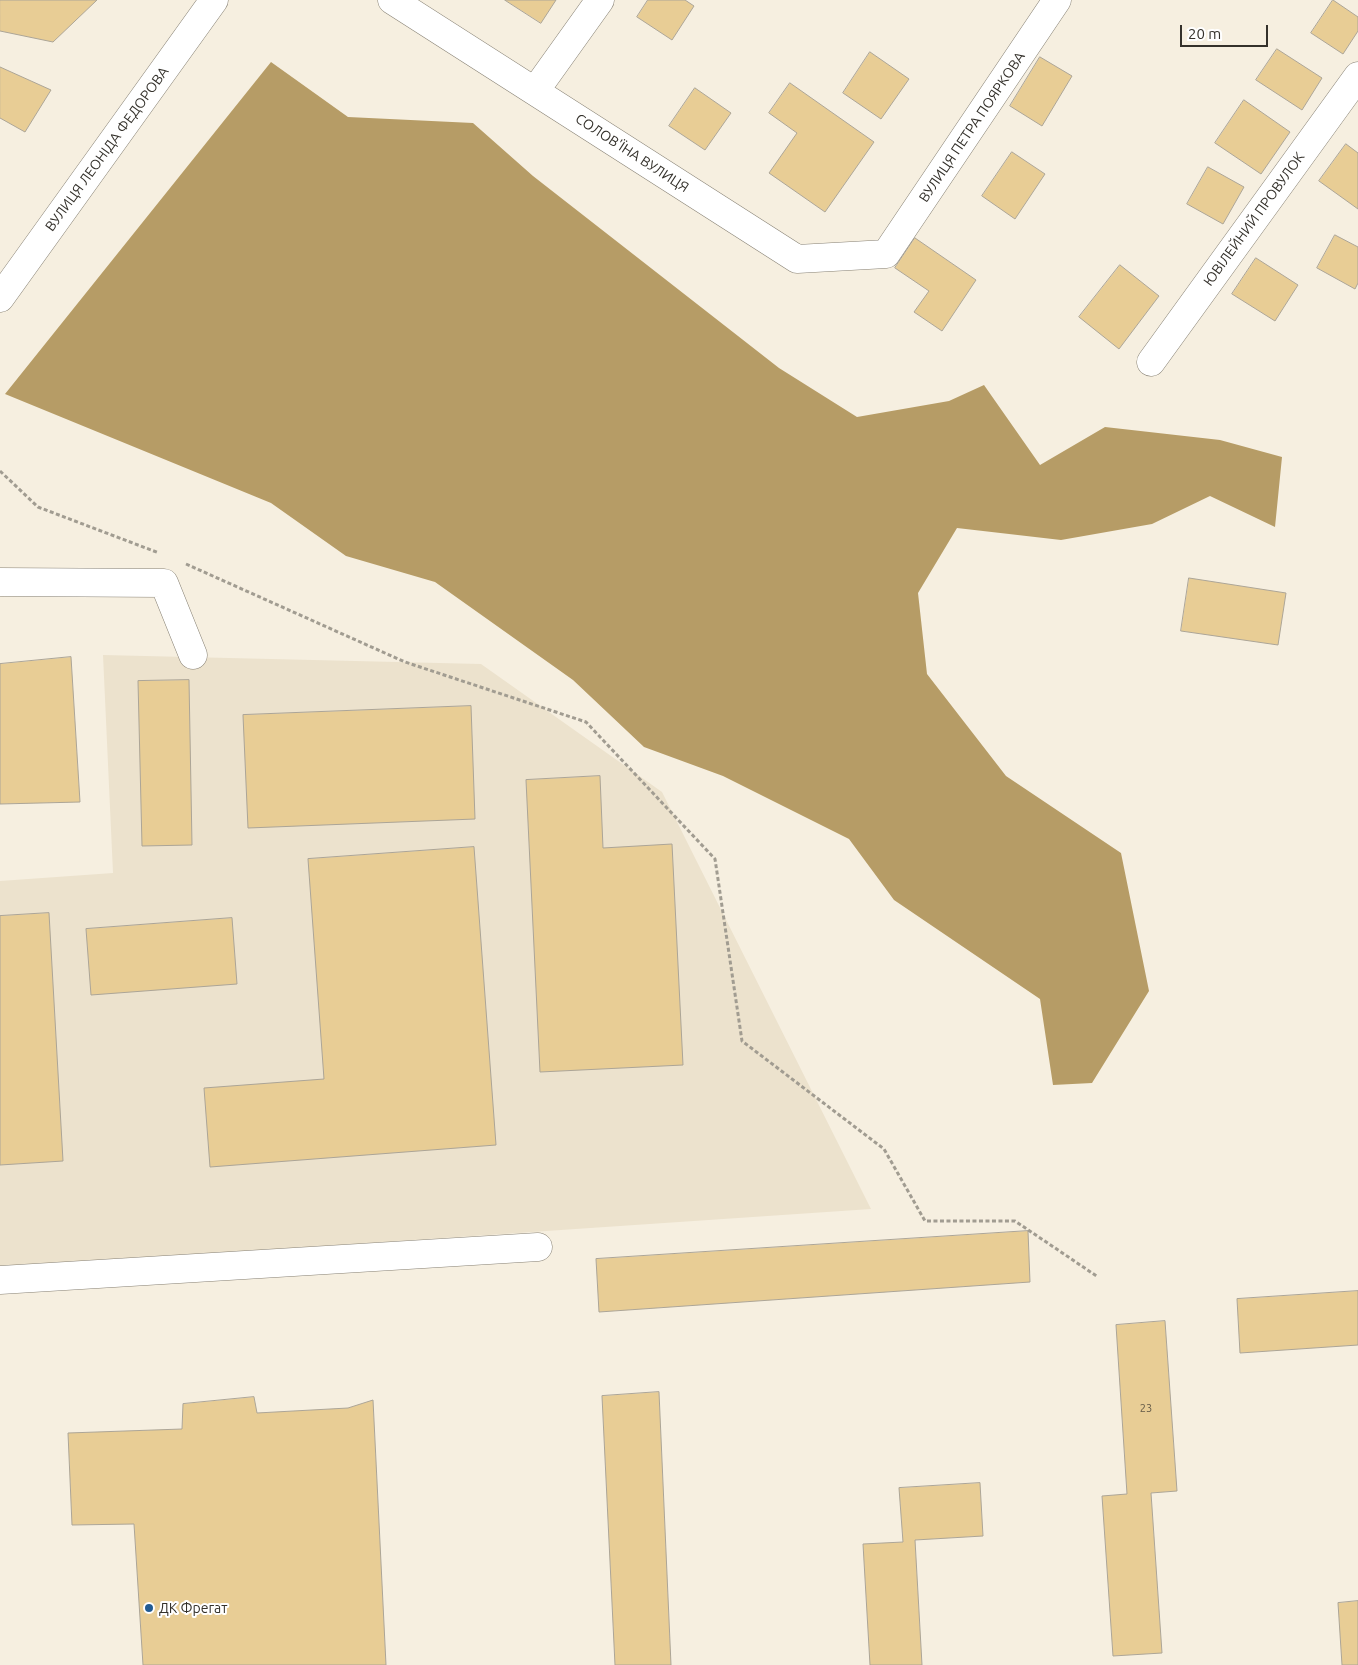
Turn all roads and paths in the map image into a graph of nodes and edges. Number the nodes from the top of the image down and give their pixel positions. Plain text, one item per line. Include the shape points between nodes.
1 (214, 0) edge
2 (392, 0) edge
3 (600, 0) edge
4 (1057, 0) edge
5 (1358, 76) edge
6 (535, 91) junction
7 (886, 254) joint
8 (0, 298) edge
9 (1151, 362) dead end
10 (0, 471) edge
11 (164, 554) dead end
12 (182, 562) dead end
13 (0, 582) edge
14 (193, 655) dead end
15 (538, 1247) dead end
16 (1098, 1277) dead end
17 (0, 1280) edge

1 - 8 street, ВУЛИЦЯ ЛЕОНІДА ФЕДОРОВА
2 - 6 street, СОЛОВ'ЇНА ВУЛИЦЯ
3 - 6 street
4 - 7 street, ВУЛИЦЯ ПЕТРА ПОЯРКОВА
5 - 9 street, ЮВІЛЕЙНИЙ ПРОВУЛОК
6 - 7 street, СОЛОВ'ЇНА ВУЛИЦЯ via 797,259
10 - 11 path via 38,507
12 - 16 path via 406,662 586,722 715,859 742,1041 884,1149 925,1221 1015,1221
13 - 14 street via 164,583
15 - 17 street

